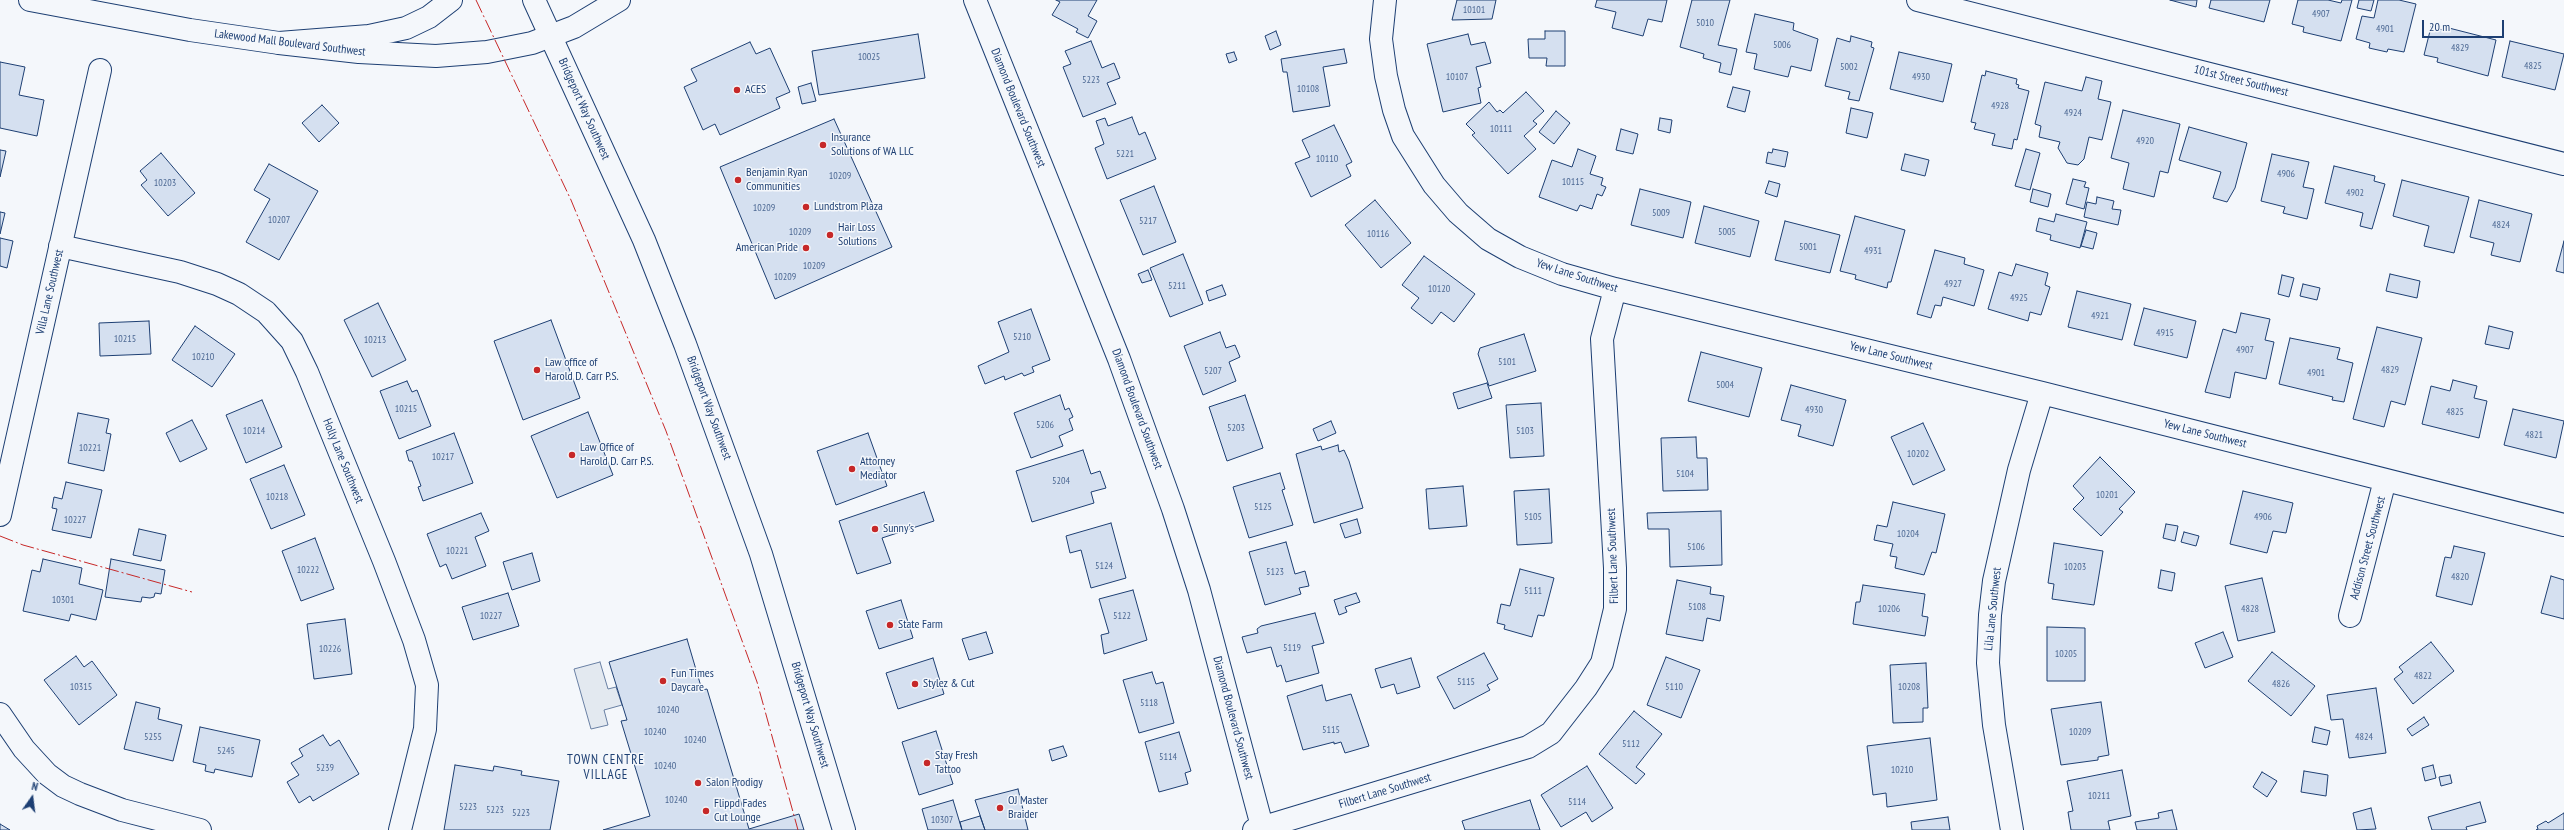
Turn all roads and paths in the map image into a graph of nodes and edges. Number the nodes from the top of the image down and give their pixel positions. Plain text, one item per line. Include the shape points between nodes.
1 (30, 0) edge
2 (451, 0) edge
3 (534, 0) edge
4 (619, 0) edge
5 (975, 0) edge
6 (1385, 0) edge
7 (1918, 0) edge
8 (1940, 3) edge
9 (551, 36) junction
10 (279, 43) junction
11 (100, 70) dead end
12 (2564, 164) edge
13 (60, 246) junction
14 (1615, 290) junction
15 (2042, 393) junction
16 (2385, 480) junction
17 (0, 515) edge
18 (2564, 524) edge
19 (2350, 616) dead end
20 (0, 714) edge
21 (6, 736) edge
22 (1260, 829) edge
23 (200, 830) edge
24 (400, 830) edge
25 (844, 830) edge
26 (2012, 830) edge

1 - 10 street, Lakewood Mall Boulevard Southwest via 190,30
2 - 10 street via 429,17 406,28 369,36
3 - 9 street, Bridgeport Way Southwest
4 - 9 street, Lakewood Mall Boulevard Southwest via 574,27
5 - 22 street, Diamond Boulevard Southwest via 1119,359 1173,509 1199,590
6 - 14 street, Yew Lane Southwest via 1381,40 1394,110 1403,136 1434,185 1458,213 1488,238 1520,257
7 - 8 street, 101st Street Southwest
8 - 12 street, 101st Street Southwest
9 - 10 street, Lakewood Mall Boulevard Southwest via 501,50 436,56 359,52
9 - 25 street, Bridgeport Way Southwest via 644,240 724,449 775,599
11 - 13 street, Villa Lane Southwest
13 - 17 street, Villa Lane Southwest
13 - 24 street, Holly Lane Southwest via 180,272 217,284 239,294 266,312 292,341 384,561 414,640 427,685 425,729
14 - 15 street, Yew Lane Southwest
14 - 22 street, Filbert Lane Southwest via 1602,339 1615,609 1602,663 1586,688 1551,733 1528,747
15 - 16 street, Yew Lane Southwest
15 - 26 street, Lila Lane Southwest via 2019,470 1994,581 1990,615 1988,663 1994,725
16 - 18 street, Yew Lane Southwest
16 - 19 street, Addison Street Southwest
20 - 21 street
21 - 23 street via 48,774 80,794 122,810

